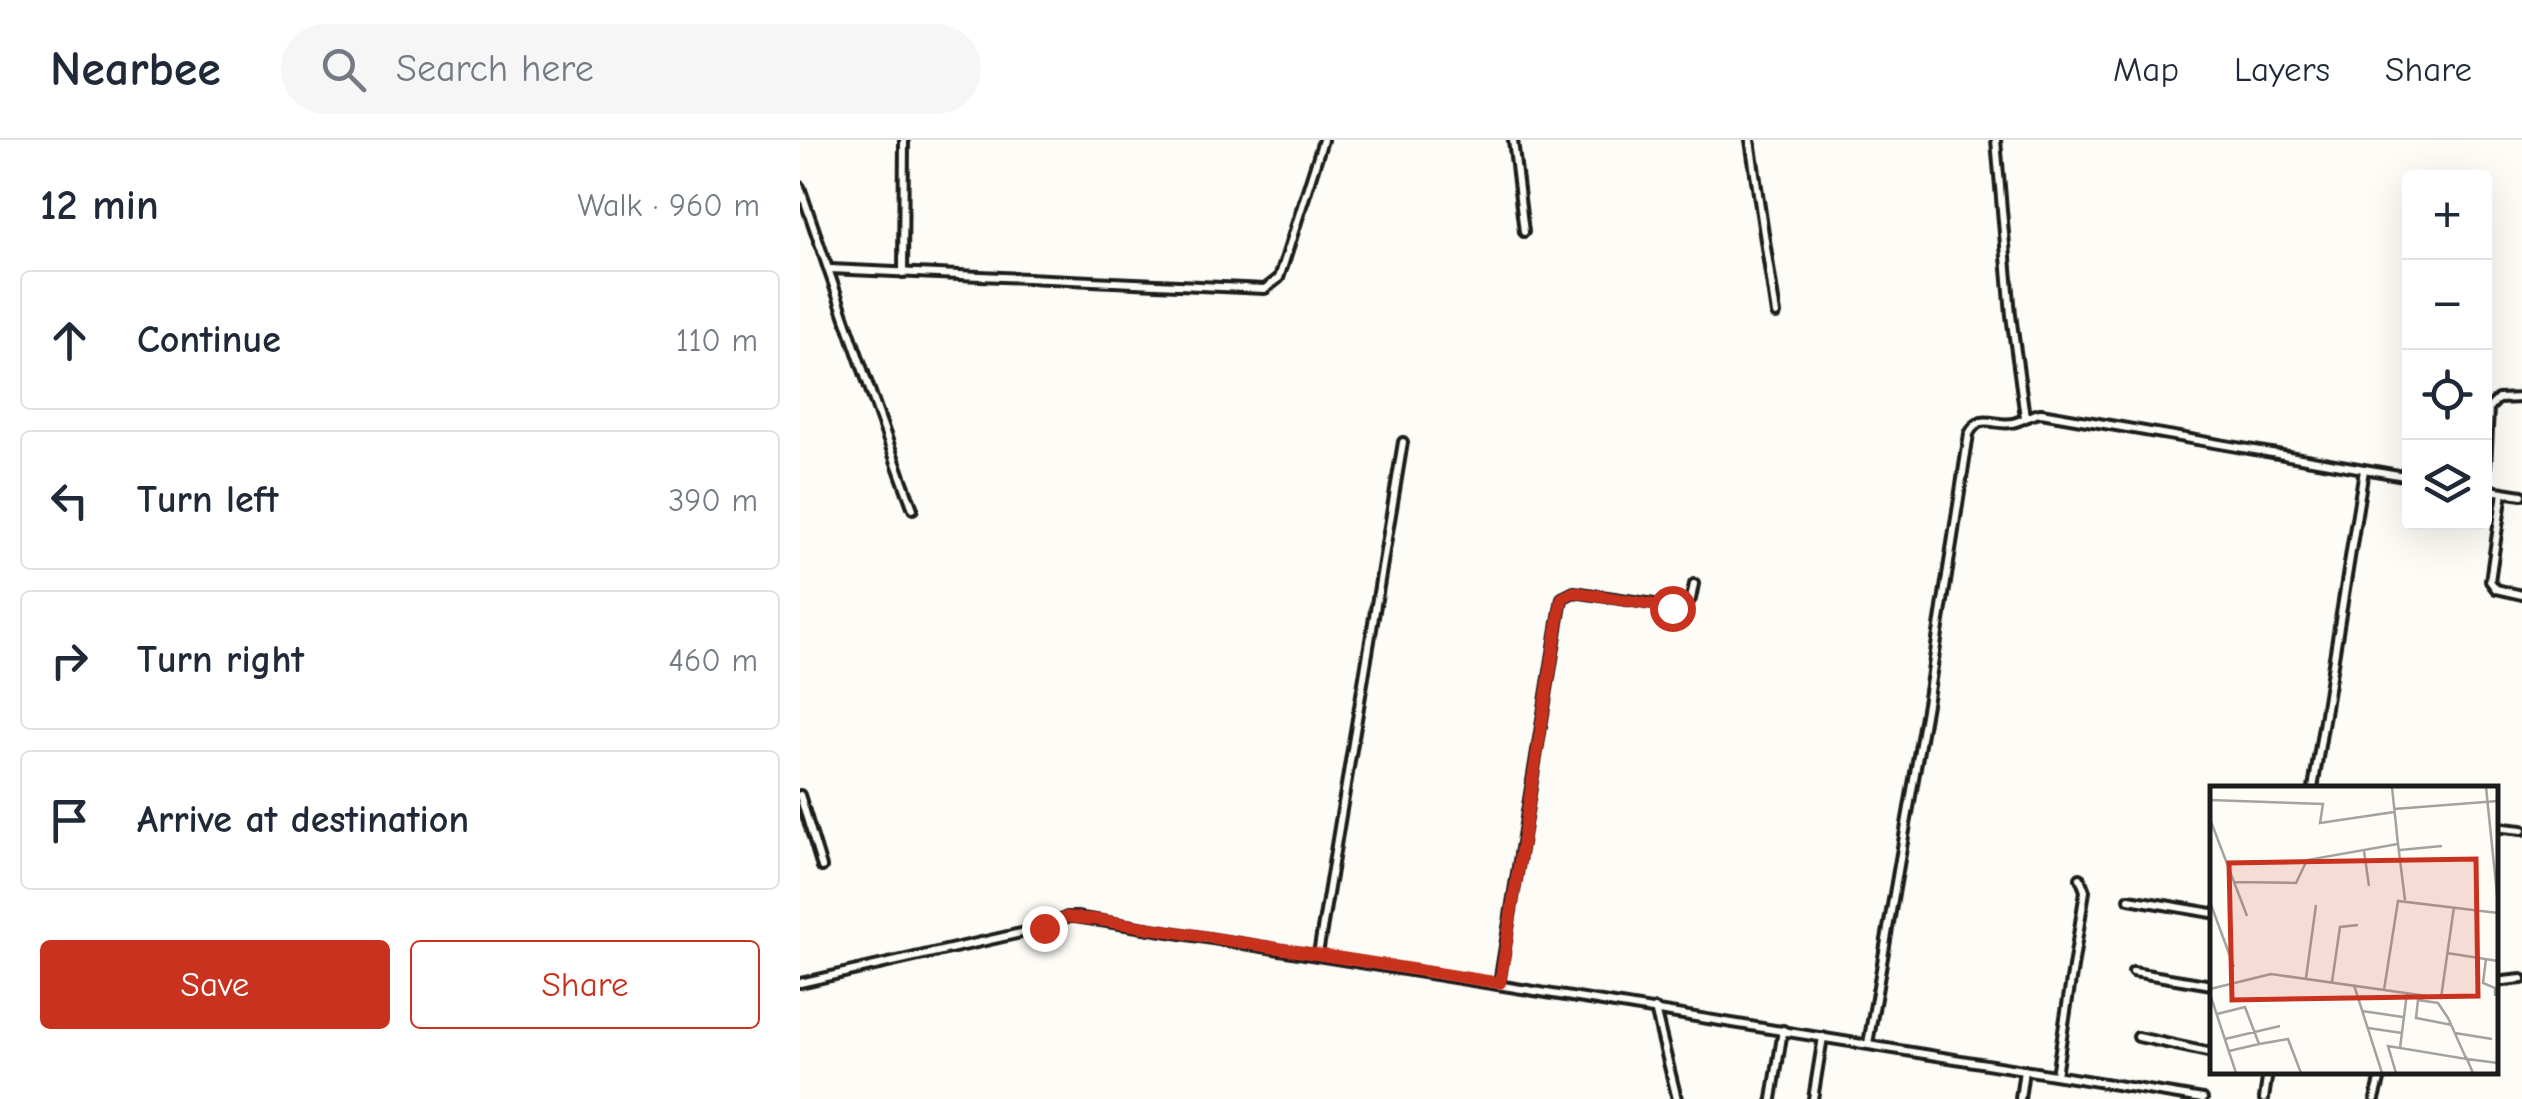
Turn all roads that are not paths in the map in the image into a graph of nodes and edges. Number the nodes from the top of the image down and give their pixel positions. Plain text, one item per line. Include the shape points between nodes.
1 (904, 140) edge
2 (1324, 140) edge
3 (1513, 140) edge
4 (1750, 140) edge
5 (1996, 140) edge
6 (800, 187) edge
7 (1524, 232) dead end
8 (830, 269) junction
9 (903, 273) junction
10 (1776, 314) dead end
11 (2522, 398) edge
12 (2025, 416) junction
13 (2487, 440) edge
14 (1404, 442) dead end
15 (2364, 470) junction
16 (2402, 476) edge
17 (2492, 490) edge
18 (2503, 492) junction
19 (2522, 495) edge
20 (913, 509) dead end
21 (1694, 584) dead end
22 (2522, 595) edge
23 (2314, 786) edge
24 (800, 794) edge
25 (2497, 827) edge
26 (2522, 831) edge
27 (822, 868) dead end
28 (2080, 878) dead end
29 (2130, 899) dead end
30 (2210, 913) edge
31 (1318, 954) junction
32 (2133, 972) dead end
33 (2522, 979) edge
34 (2497, 982) edge
35 (800, 983) edge
36 (1500, 983) junction
37 (2210, 985) edge
38 (1656, 1010) junction
39 (1784, 1030) junction
40 (1823, 1037) junction
41 (2138, 1037) dead end
42 (1868, 1044) junction
43 (2210, 1054) edge
44 (2024, 1070) junction
45 (2268, 1074) edge
46 (2056, 1075) junction
47 (2381, 1076) dead end
48 (1677, 1099) edge
49 (1772, 1099) edge
50 (1813, 1099) edge
51 (2020, 1099) edge
52 (2203, 1099) edge
53 (2264, 1099) edge
54 (2375, 1099) edge

1 - 9 street
2 - 9 street via 1284,266 1265,289
3 - 7 street
4 - 10 street
5 - 12 street
6 - 8 street
8 - 9 street
8 - 20 street
11 - 13 street via 2498,399 2489,408
12 - 15 street
12 - 42 street via 2014,423 1977,422 1969,434
14 - 31 street
15 - 16 street
15 - 23 street
17 - 18 street
18 - 19 street
18 - 22 street via 2490,581
21 - 36 street via 1692,599 1681,608 1574,592 1562,598
24 - 27 street
25 - 26 street
28 - 46 street via 2085,891
29 - 30 street
31 - 35 street via 1070,917
31 - 36 street
32 - 37 street
33 - 34 street
36 - 38 street
38 - 39 street
38 - 48 street
39 - 40 street
39 - 49 street
40 - 42 street
40 - 50 street
41 - 43 street
42 - 44 street
44 - 46 street
44 - 51 street
45 - 53 street
46 - 52 street
47 - 54 street

